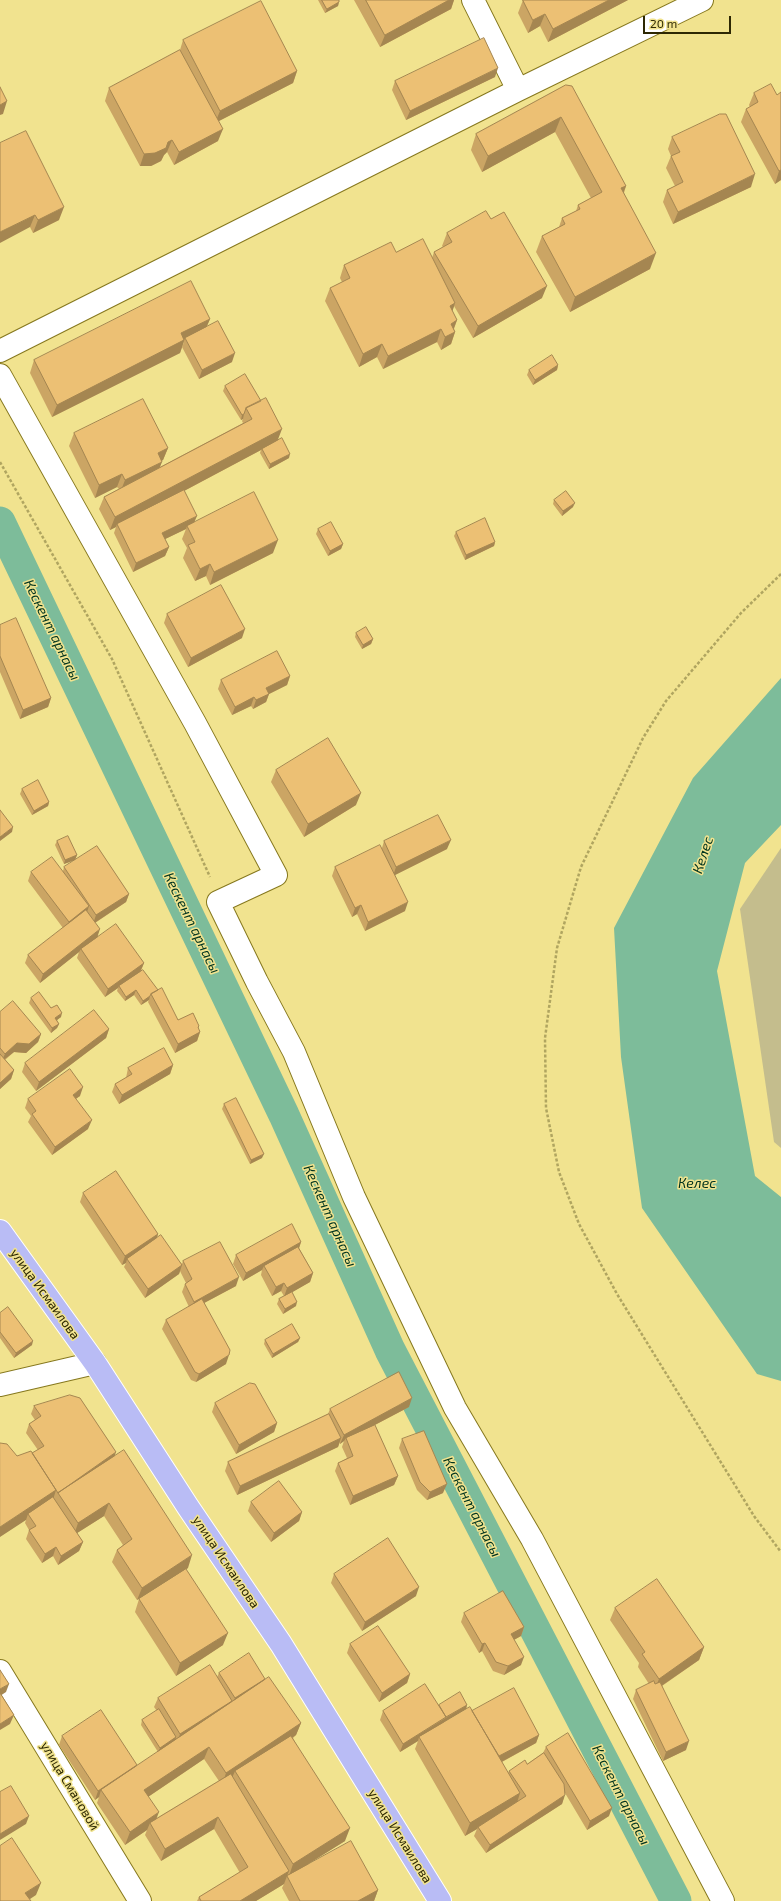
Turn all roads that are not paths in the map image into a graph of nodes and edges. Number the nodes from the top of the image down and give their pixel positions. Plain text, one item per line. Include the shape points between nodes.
1 (473, 0) edge
2 (702, 0) edge
3 (518, 90) junction
4 (0, 351) edge
5 (0, 375) edge
6 (0, 1231) edge
7 (96, 1363) junction
8 (0, 1386) edge
9 (0, 1671) edge
10 (140, 1901) edge
11 (440, 1901) edge
12 (723, 1901) edge

1 - 3 street
2 - 3 street
3 - 4 street
5 - 12 street via 195,724 276,875 218,902 256,982 294,1052 354,1198 455,1408 532,1539
6 - 7 main road, улица Исмаилова
7 - 8 street
7 - 11 main road, улица Исмаилова via 188,1507 281,1644
9 - 10 street, улица Смановой

